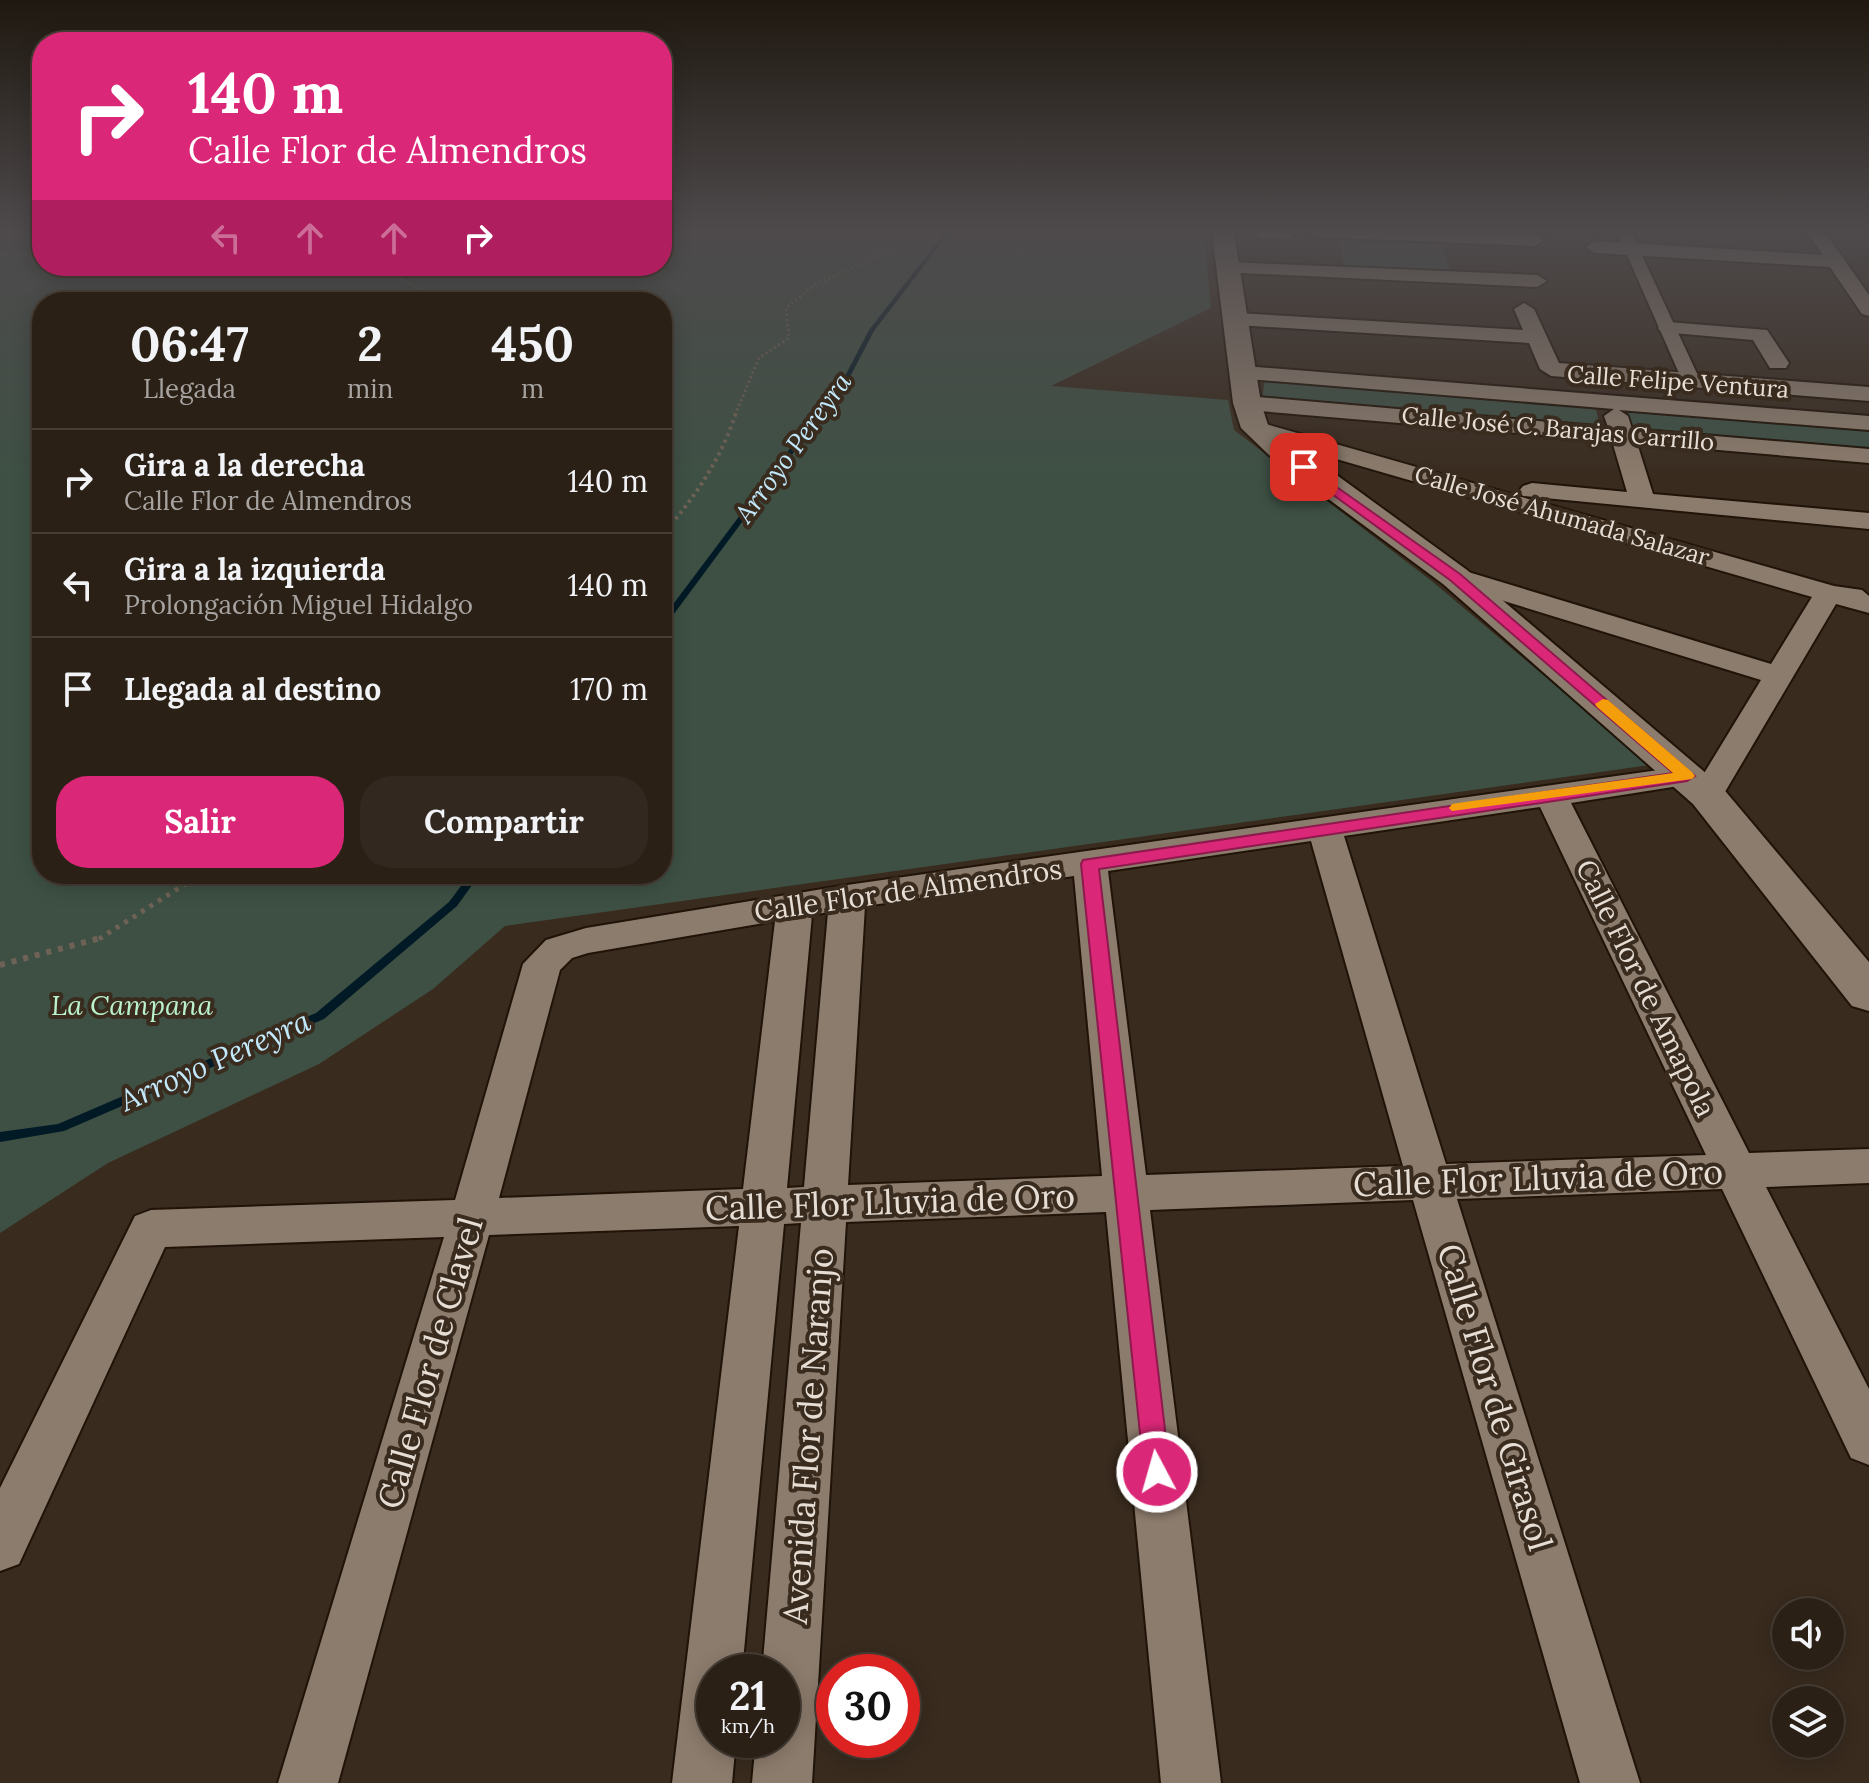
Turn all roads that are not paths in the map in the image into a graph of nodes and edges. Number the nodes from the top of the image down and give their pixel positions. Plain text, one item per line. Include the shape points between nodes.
1 (1236, 315) edge
2 (1526, 315) edge
3 (1662, 315) edge
4 (1237, 319) junction
5 (1668, 328) junction
6 (1535, 337) junction
7 (1680, 357) junction
8 (1708, 359) dead end
9 (1750, 362) dead end
10 (1691, 380) junction
11 (1869, 394) edge
12 (1249, 401) junction
13 (1613, 402) junction
14 (1869, 423) edge
15 (1621, 435) junction
16 (1869, 456) edge
17 (1450, 483) junction
18 (1643, 501) junction
19 (1869, 521) edge
20 (1455, 577) junction
21 (1828, 594) junction
22 (1869, 598) edge
23 (1869, 605) edge
24 (1779, 676) junction
25 (1697, 785) junction
26 (1550, 794) junction
27 (1324, 828) junction
28 (1090, 864) junction
29 (847, 897) junction
30 (795, 905) junction
31 (559, 949) joint
32 (1869, 992) edge
33 (1869, 1166) edge
34 (1736, 1171) junction
35 (1431, 1182) junction
36 (1126, 1193) junction
37 (825, 1204) junction
38 (764, 1207) junction
39 (472, 1217) junction
40 (1865, 1425) edge
41 (0, 1545) edge
42 (308, 1783) edge
43 (702, 1783) edge
44 (782, 1783) edge
45 (1191, 1783) edge
46 (1610, 1783) edge

1 - 4 main road
2 - 6 street
3 - 5 street
4 - 6 street
4 - 12 main road
5 - 7 street
5 - 9 street via 1760,334 1785,364
6 - 10 street via 1551,369
7 - 8 street
7 - 10 street
10 - 11 street
12 - 13 street, Calle Felipe Ventura
12 - 15 street, Calle José C. Barajas Carrillo
12 - 17 street, Calle José Ahumada Salazar
12 - 20 main road via 1279,449
13 - 14 street, Calle Felipe Ventura
13 - 15 street
15 - 16 street, Calle José C. Barajas Carrillo
15 - 18 street
17 - 18 street
17 - 21 street, Calle José Ahumada Salazar
18 - 19 street
20 - 24 street
20 - 25 main road
21 - 22 street
21 - 23 street, Calle José Ahumada Salazar
21 - 24 street
24 - 25 street
25 - 26 street, Calle Flor de Almendros
25 - 32 main road
26 - 27 street, Calle Flor de Almendros
26 - 34 street, Calle Flor de Amapola
27 - 28 street, Calle Flor de Almendros
27 - 35 street, Calle Flor de Girasol
28 - 29 street, Calle Flor de Almendros
28 - 36 street
29 - 30 street, Calle Flor de Almendros
29 - 37 street, Avenida Flor de Naranjo
30 - 31 street, Calle Flor de Almendros
30 - 38 street, Avenida Flor de Naranjo
31 - 39 street, Calle Flor de Clavel via 542,964
33 - 34 street, Calle Flor Lluvia de Oro
34 - 35 street, Calle Flor Lluvia de Oro
34 - 40 street, Calle Flor de Amapola
35 - 36 street, Calle Flor Lluvia de Oro
35 - 46 street, Calle Flor de Girasol
36 - 37 street, Calle Flor Lluvia de Oro
36 - 45 street
37 - 38 street, Calle Flor Lluvia de Oro
37 - 44 street, Avenida Flor de Naranjo
38 - 39 street, Calle Flor Lluvia de Oro
38 - 43 street, Avenida Flor de Naranjo
39 - 41 street, Calle Flor Lluvia de Oro via 151,1229
39 - 42 street, Calle Flor de Clavel

